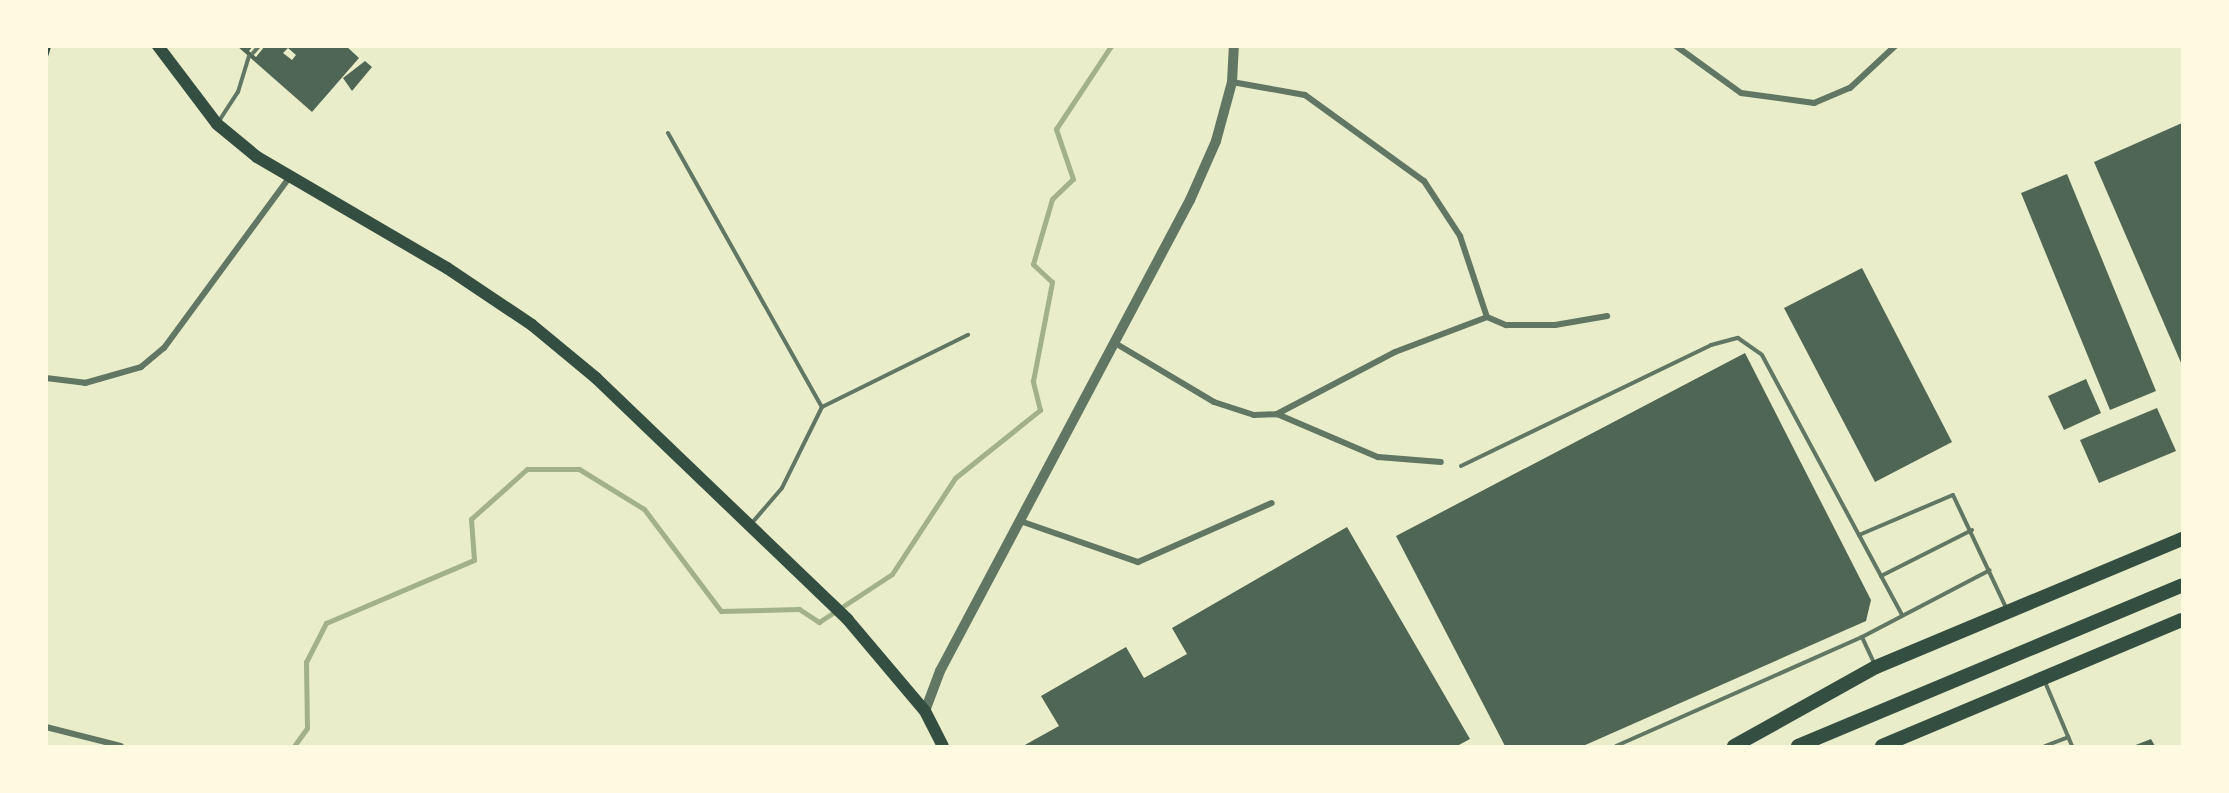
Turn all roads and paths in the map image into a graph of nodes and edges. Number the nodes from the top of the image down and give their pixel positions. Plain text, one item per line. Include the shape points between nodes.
1 (49, 46) edge
2 (158, 46) edge
3 (259, 46) edge
4 (1233, 46) edge
5 (1676, 46) edge
6 (1895, 46) edge
7 (46, 56) edge
8 (1232, 82) junction
9 (217, 124) junction
10 (668, 133) dead end
11 (289, 178) junction
12 (1607, 316) dead end
13 (1487, 317) junction
14 (968, 335) dead end
15 (1115, 343) junction
16 (46, 378) edge
17 (822, 407) junction
18 (1276, 414) junction
19 (1441, 462) dead end
20 (1461, 466) dead end
21 (1272, 503) dead end
22 (1023, 522) junction
23 (751, 525) junction
24 (1972, 530) junction
25 (1859, 535) junction
26 (2182, 539) edge
27 (1990, 570) junction
28 (1881, 576) junction
29 (2182, 585) edge
30 (2007, 610) junction
31 (1902, 615) junction
32 (2182, 620) edge
33 (1862, 637) junction
34 (1876, 667) junction
35 (2043, 679) junction
36 (925, 711) junction
37 (46, 727) edge
38 (2068, 737) junction
39 (121, 747) edge
40 (943, 747) edge
41 (1616, 747) edge
42 (1734, 747) edge
43 (1798, 747) edge
44 (1882, 747) edge
45 (2045, 747) edge
46 (2072, 747) edge

1 - 7 path
2 - 9 main road
3 - 9 lane via 251,55 238,92
4 - 8 street
5 - 6 street via 1742,93 1814,103 1850,88
8 - 13 street via 1305,95 1424,181 1460,236
8 - 15 street via 1216,141 1190,200
9 - 11 main road
10 - 17 lane
11 - 16 street via 164,348 141,367 85,383
11 - 23 main road via 447,268 532,325 655,431
12 - 13 street via 1543,325 1506,325
13 - 18 street via 1395,352
14 - 17 lane
15 - 18 street via 1214,402 1254,415
15 - 22 street
17 - 23 lane via 782,488
18 - 19 street via 1378,457
20 - 25 lane via 1711,345 1738,338 1762,355
21 - 22 street via 1138,562 1115,558
22 - 36 street via 940,671
23 - 36 main road via 848,620
24 - 25 lane via 1948,493
24 - 27 lane
24 - 28 lane
25 - 28 lane
26 - 30 highway
27 - 30 lane
27 - 31 lane
28 - 31 lane
29 - 43 highway
30 - 34 highway
31 - 33 lane
32 - 35 highway
33 - 34 lane
33 - 41 lane
34 - 42 highway
35 - 38 lane
35 - 44 highway
36 - 40 main road
37 - 39 street
38 - 45 lane
38 - 46 lane

